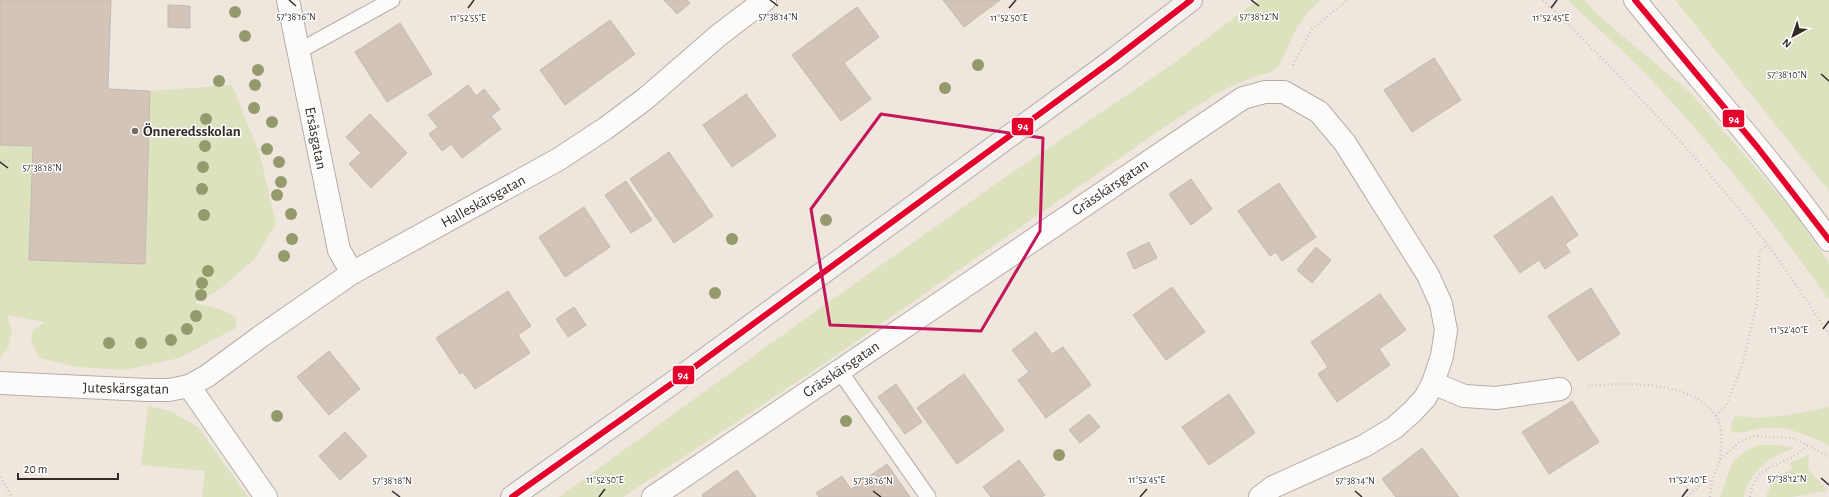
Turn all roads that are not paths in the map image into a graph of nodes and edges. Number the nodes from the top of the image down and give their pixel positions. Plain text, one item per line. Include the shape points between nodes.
1 (288, 0) edge
2 (392, 0) edge
3 (765, 0) edge
4 (1191, 0) edge
5 (1635, 0) edge
6 (299, 52) junction
7 (1829, 240) edge
8 (352, 273) junction
9 (839, 370) junction
10 (0, 383) edge
11 (1433, 383) junction
12 (189, 386) junction
13 (1560, 389) road end
14 (266, 497) edge
15 (512, 497) edge
16 (652, 497) edge
17 (928, 497) edge
18 (1260, 497) edge

1 - 6 street, Ersåsgatan
2 - 6 lane
3 - 8 street, Halleskärsgatan via 606,128 565,155
4 - 15 street via 674,382
5 - 7 street via 1744,131
6 - 8 street, Ersåsgatan via 339,250
8 - 12 street, Halleskärsgatan via 207,376
9 - 11 street, Grässkärsgatan via 1243,98 1265,92 1284,92 1319,112 1345,143 1428,275 1441,304 1446,330 1442,356
9 - 16 street, Grässkärsgatan
9 - 17 lane
10 - 12 street, Juteskärsgatan via 147,390 169,390
11 - 13 street via 1464,396 1496,398
11 - 18 street via 1425,398 1394,428 1364,446 1273,487
12 - 14 street, Juteskärsgatan

